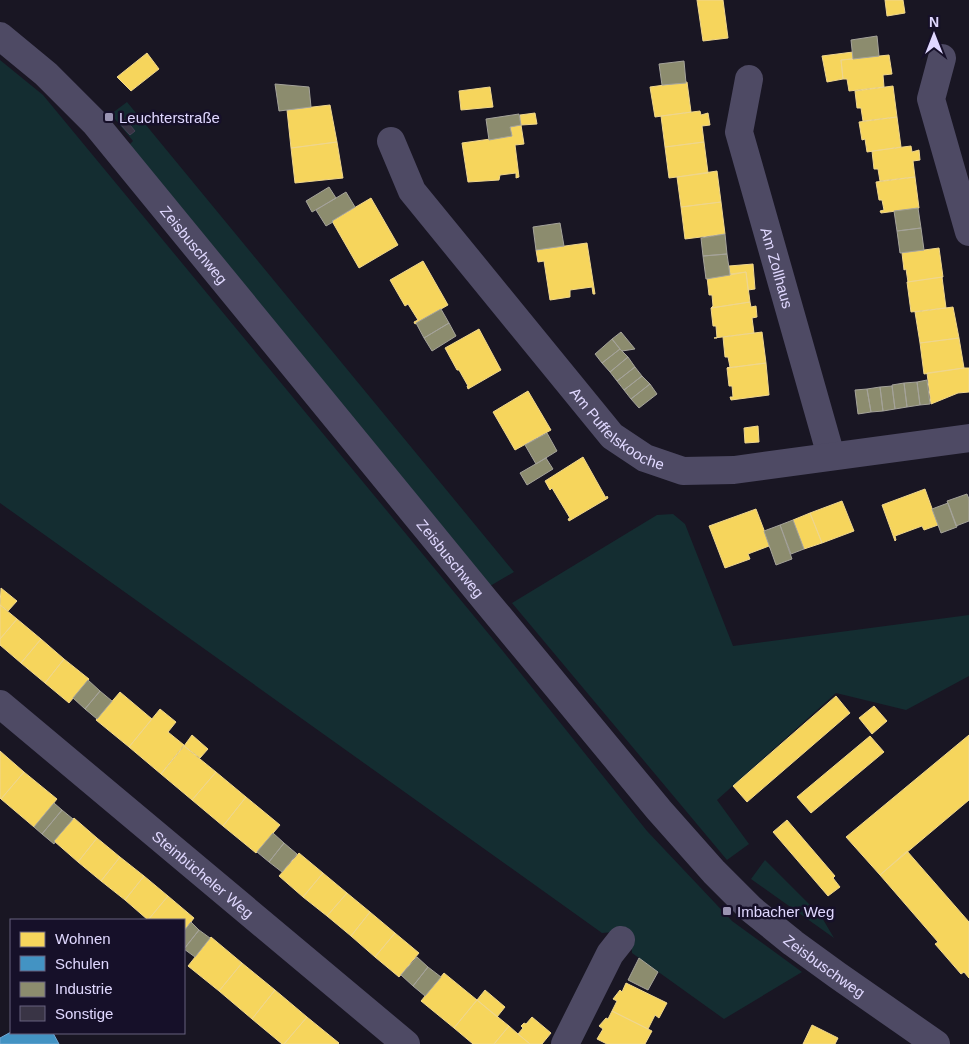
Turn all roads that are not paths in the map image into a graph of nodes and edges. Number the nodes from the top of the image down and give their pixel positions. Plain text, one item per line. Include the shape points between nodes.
1 (0, 36) edge
2 (942, 58) dead end
3 (749, 80) dead end
4 (391, 142) dead end
5 (969, 232) edge
6 (969, 438) edge
7 (831, 456) junction
8 (0, 704) edge
9 (621, 940) dead end
10 (923, 1040) edge
11 (406, 1044) edge
12 (565, 1044) edge

1 - 10 street, Zeisbuschweg via 46,74 94,122 486,601 714,872 751,909 793,943
2 - 5 street via 931,99
3 - 7 street, Am Zollhaus via 739,132
4 - 7 street, Am Puffelskooche via 412,191 612,436 645,458 683,471 734,470
6 - 7 street, Am Puffelskooche
8 - 11 street, Steinbücheler Weg
9 - 12 street via 610,954

